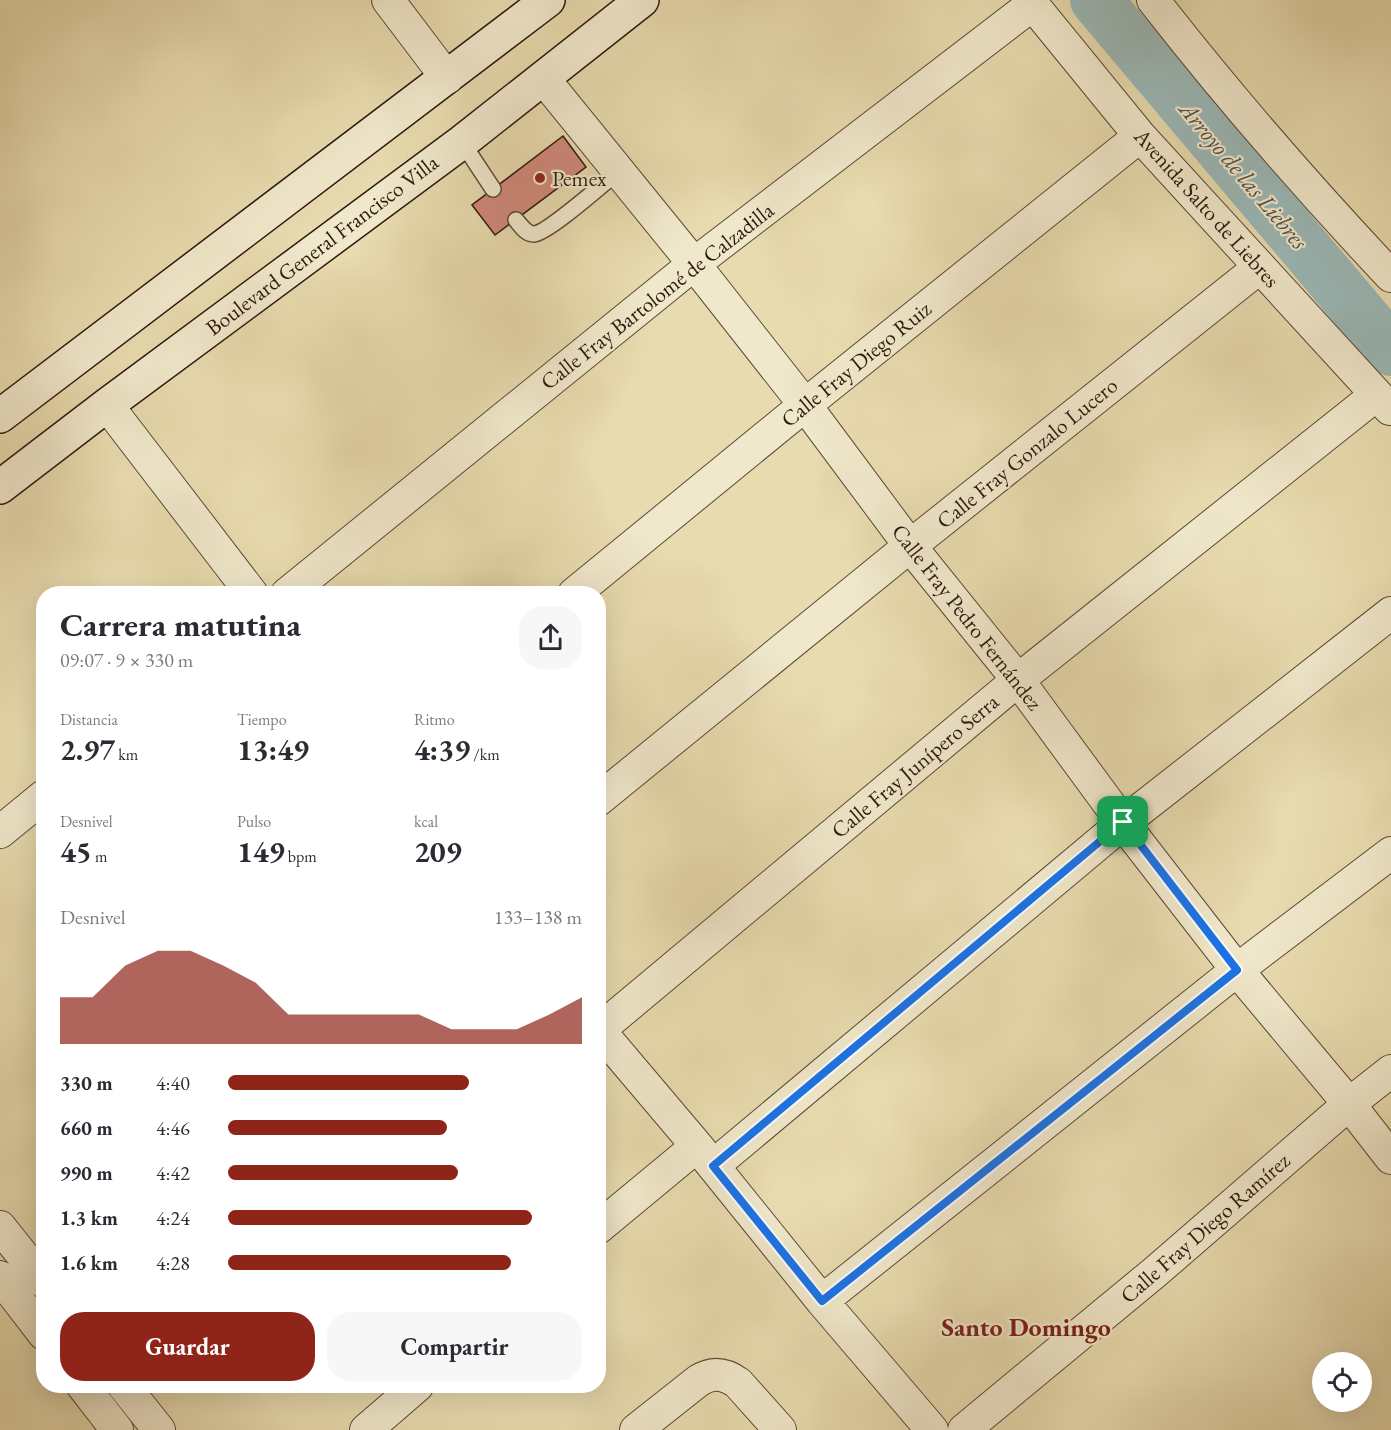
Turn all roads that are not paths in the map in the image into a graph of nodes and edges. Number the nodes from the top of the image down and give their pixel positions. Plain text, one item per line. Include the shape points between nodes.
1 (388, 0) edge
2 (548, 0) edge
3 (642, 0) edge
4 (1153, 0) edge
5 (1031, 2) edge
6 (447, 78) junction
7 (543, 78) junction
8 (1140, 136) junction
9 (462, 142) junction
10 (619, 171) junction
11 (493, 189) dead end
12 (516, 220) dead end
13 (694, 264) junction
14 (1260, 267) junction
15 (1391, 276) edge
16 (1383, 403) edge
17 (107, 405) junction
18 (805, 405) junction
19 (0, 416) edge
20 (0, 487) edge
21 (910, 546) junction
22 (246, 586) edge
23 (297, 586) edge
24 (584, 586) edge
25 (1391, 613) edge
26 (1018, 680) junction
27 (606, 793) edge
28 (36, 803) edge
29 (1123, 822) junction
30 (0, 832) edge
31 (1391, 853) edge
32 (1237, 970) junction
33 (606, 1024) edge
34 (606, 1038) edge
35 (1391, 1071) edge
36 (1349, 1104) junction
37 (705, 1156) junction
38 (1391, 1158) edge
39 (606, 1222) edge
40 (0, 1227) edge
41 (36, 1274) edge
42 (36, 1275) edge
43 (3, 1286) edge
44 (822, 1301) junction
45 (36, 1325) edge
46 (88, 1393) edge
47 (130, 1393) edge
48 (409, 1393) edge
49 (112, 1428) edge
50 (159, 1430) edge
51 (366, 1430) edge
52 (636, 1430) edge
53 (780, 1430) edge
54 (932, 1430) edge
55 (964, 1430) edge

1 - 6 street
2 - 6 main road
3 - 7 main road, Boulevard General Francisco Villa
4 - 15 street via 1322,203
5 - 8 street, Avenida Salto de Liebres
5 - 13 street, Calle Fray Bartolomé de Calzadilla
6 - 19 main road
7 - 9 main road, Boulevard General Francisco Villa
7 - 10 street, Calle Fray Pedro Fernández
8 - 14 street, Avenida Salto de Liebres
8 - 18 street, Calle Fray Diego Ruiz
9 - 11 lane
9 - 17 main road, Boulevard General Francisco Villa
10 - 12 lane via 541,232 530,233
10 - 13 street, Calle Fray Pedro Fernández
13 - 18 street, Calle Fray Pedro Fernández
13 - 23 street, Calle Fray Bartolomé de Calzadilla
14 - 16 street, Avenida Salto de Liebres
14 - 21 street, Calle Fray Gonzalo Lucero
16 - 26 street, Calle Fray Junípero Serra
17 - 20 main road, Boulevard General Francisco Villa
17 - 22 street
18 - 21 street, Calle Fray Pedro Fernández
18 - 24 street, Calle Fray Diego Ruiz
21 - 26 street, Calle Fray Pedro Fernández
21 - 27 street, Calle Fray Gonzalo Lucero
25 - 29 street
26 - 29 street, Calle Fray Pedro Fernández
26 - 33 street, Calle Fray Junípero Serra
28 - 30 street
29 - 32 street, Calle Fray Pedro Fernández
29 - 37 street
31 - 32 street
32 - 36 street, Calle Fray Pedro Fernández
32 - 44 street
34 - 37 street
35 - 36 street, Calle Fray Diego Ramírez
36 - 38 street, Calle Fray Pedro Fernández
36 - 55 street, Calle Fray Diego Ramírez
37 - 39 street
37 - 44 street
40 - 41 street
42 - 43 street
43 - 45 street
44 - 54 street
46 - 49 street
47 - 50 street
48 - 51 street
52 - 53 street via 698,1381 718,1374 738,1383

